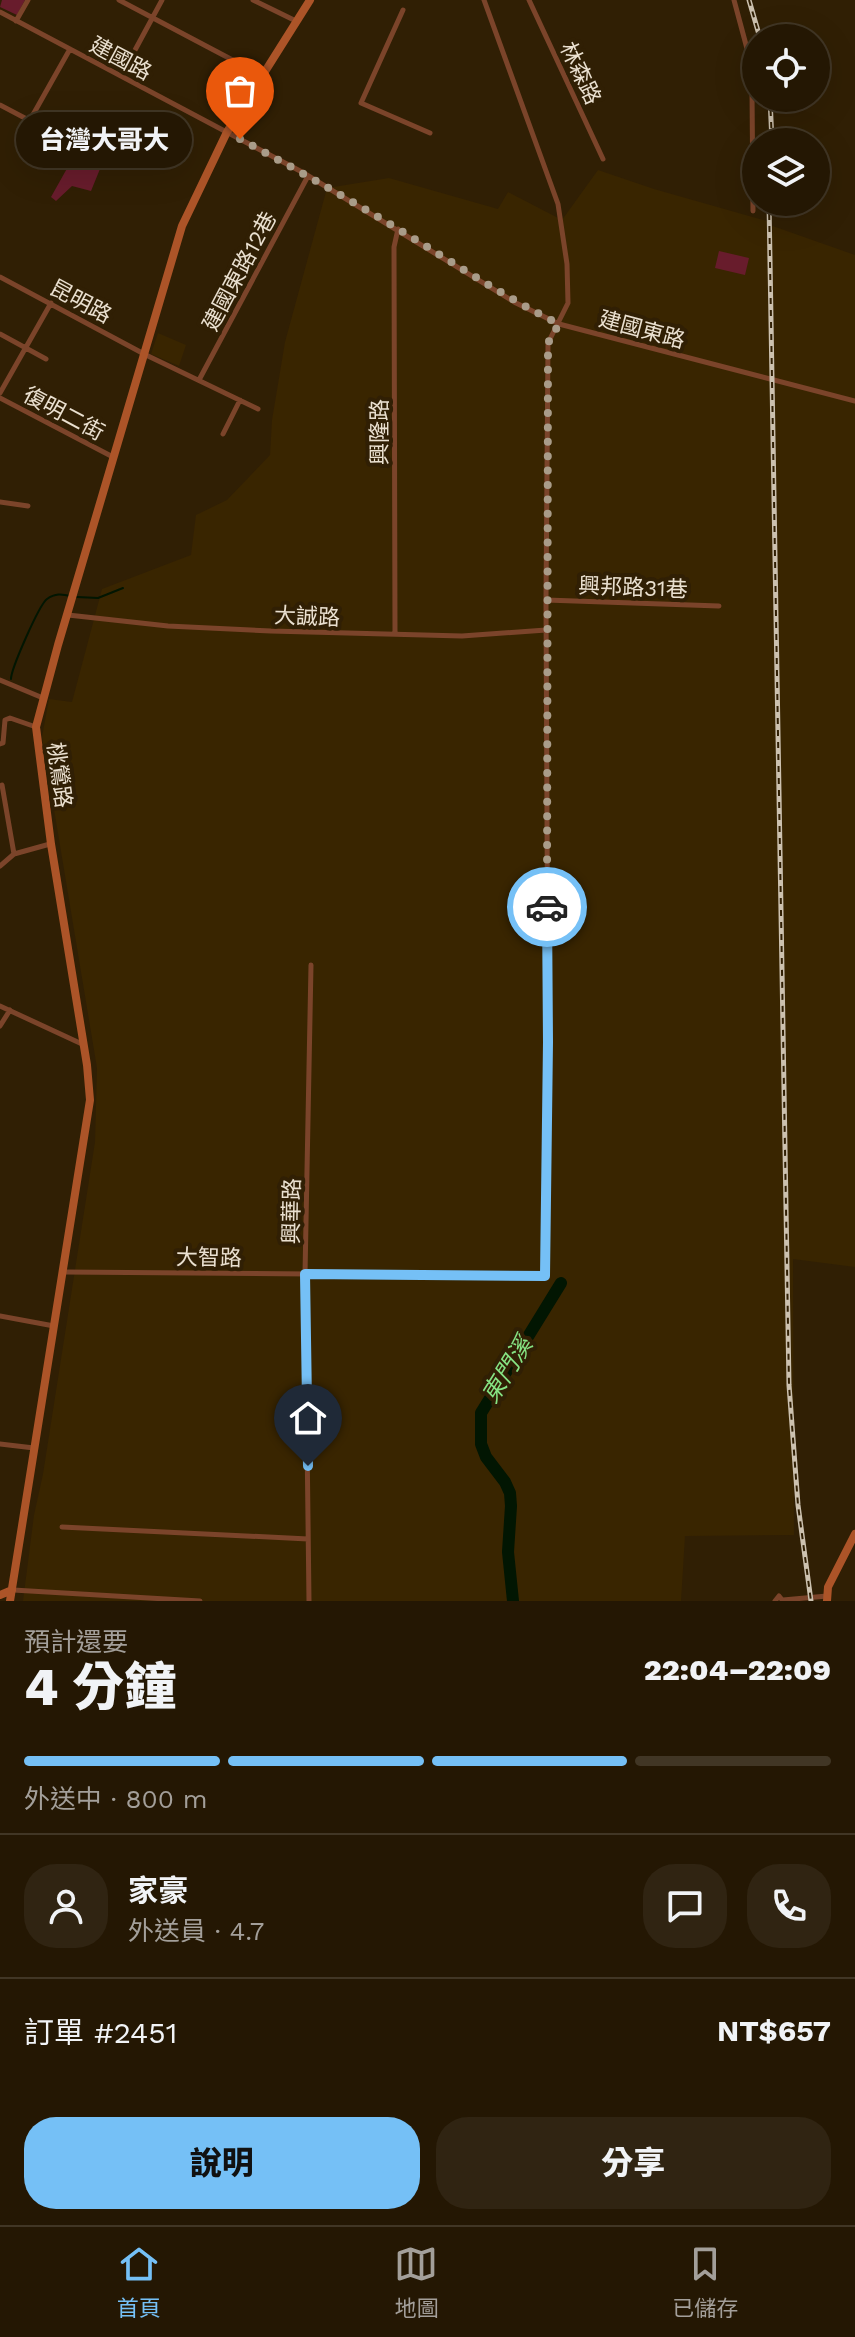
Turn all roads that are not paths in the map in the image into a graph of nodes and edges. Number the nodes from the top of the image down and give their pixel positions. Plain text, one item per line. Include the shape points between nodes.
1 (28, 0) edge
2 (119, 0) edge
3 (162, 0) edge
4 (253, 0) edge
5 (310, 0) edge
6 (484, 0) edge
7 (529, 0) edge
8 (734, 0) edge
9 (403, 10) dead end
10 (0, 12) edge
11 (154, 18) junction
12 (16, 21) junction
13 (297, 22) junction
14 (70, 49) junction
15 (121, 76) junction
16 (263, 76) junction
17 (0, 105) edge
18 (30, 120) junction
19 (752, 128) edge
20 (227, 132) junction
21 (430, 133) dead end
22 (109, 158) dead end
23 (603, 159) dead end
24 (308, 176) junction
25 (398, 229) junction
26 (0, 277) edge
27 (51, 303) junction
28 (559, 324) junction
29 (0, 334) edge
30 (26, 348) junction
31 (146, 355) junction
32 (46, 359) dead end
33 (199, 380) junction
34 (0, 396) edge
35 (240, 400) junction
36 (855, 401) edge
37 (258, 409) dead end
38 (223, 434) dead end
39 (113, 457) junction
40 (0, 502) edge
41 (28, 506) dead end
42 (546, 600) junction
43 (719, 606) dead end
44 (67, 615) junction
45 (546, 630) junction
46 (395, 634) junction
47 (0, 680) edge
48 (43, 698) junction
49 (36, 727) junction
50 (0, 744) edge
51 (1, 786) edge
52 (51, 844) junction
53 (14, 854) junction
54 (0, 866) edge
55 (311, 965) dead end
56 (0, 1006) edge
57 (10, 1010) junction
58 (0, 1026) edge
59 (83, 1044) junction
60 (64, 1272) junction
61 (305, 1274) junction
62 (0, 1316) edge
63 (55, 1326) junction
64 (0, 1444) edge
65 (34, 1448) junction
66 (62, 1527) dead end
67 (855, 1534) edge
68 (308, 1539) junction
69 (12, 1590) junction
70 (0, 1595) edge
71 (827, 1598) edge
72 (10, 1601) edge
73 (200, 1601) edge
74 (309, 1601) edge
75 (775, 1601) edge
76 (783, 1601) edge

1 - 12 street
2 - 11 street
3 - 11 street
4 - 13 street
5 - 13 main road, 桃鶯路
6 - 28 street via 558,204 568,303
7 - 23 street, 林森路
8 - 19 street via 749,56
9 - 21 street via 361,103
10 - 12 street, 建國路
11 - 15 street
11 - 16 street
12 - 14 street, 建國路
13 - 16 main road, 桃鶯路
14 - 15 street, 建國路
14 - 18 street
15 - 20 street, 建國路
16 - 20 main road, 桃鶯路
17 - 18 street
18 - 22 street
20 - 24 street, 建國東路
20 - 31 main road, 桃鶯路 via 182,226
24 - 25 street, 建國東路
24 - 33 street, 建國東路12巷
25 - 28 street, 建國東路
25 - 46 street, 興隆路
26 - 27 street, 昆明路
27 - 30 street
27 - 31 street, 昆明路
28 - 36 street, 建國東路
28 - 42 street via 548,343
29 - 30 street
30 - 32 street
30 - 34 street
31 - 33 street, 昆明路
31 - 39 main road, 桃鶯路
33 - 35 street, 昆明路
34 - 39 street, 復明二街
35 - 37 street, 昆明路
35 - 38 street
39 - 44 main road, 桃鶯路
40 - 41 street
42 - 43 street, 興邦路31巷
42 - 45 street
44 - 46 street, 大誠路 via 168,626
44 - 48 main road, 桃鶯路
45 - 46 street, 大誠路
45 - 61 street, 大智路 via 545,1276
47 - 48 street
48 - 49 main road, 桃鶯路
49 - 50 street via 5,720
49 - 52 main road, 桃鶯路
51 - 53 street
52 - 53 street
52 - 59 main road, 桃鶯路
53 - 54 street
55 - 61 street, 興華路
56 - 57 street
57 - 58 street
57 - 59 street
59 - 60 main road, 桃鶯路 via 90,1100
60 - 61 street, 大智路
60 - 63 main road, 桃鶯路
61 - 68 street, 興華路
62 - 63 street
63 - 65 main road, 桃鶯路
64 - 65 street
65 - 69 main road, 桃鶯路
66 - 68 street
67 - 71 main road
68 - 74 street, 興華路
69 - 70 main road
69 - 72 main road, 桃鶯路
69 - 73 street
71 - 76 street
75 - 76 street via 779,1596

